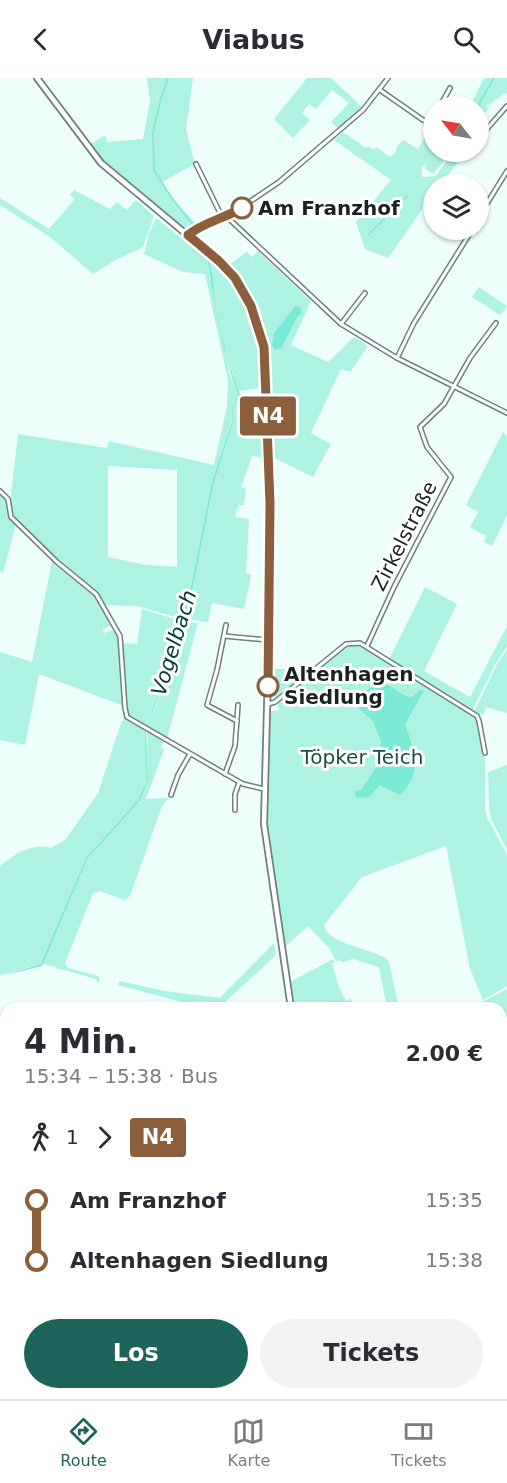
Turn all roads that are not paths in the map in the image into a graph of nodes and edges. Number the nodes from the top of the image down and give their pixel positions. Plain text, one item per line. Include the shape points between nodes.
1 (37, 78) edge
2 (388, 78) edge
3 (450, 88) dead end
4 (380, 90) junction
5 (446, 96) edge
6 (507, 106) edge
7 (423, 120) edge
8 (489, 126) edge
9 (196, 164) dead end
10 (507, 171) edge
11 (489, 200) edge
12 (225, 218) junction
13 (188, 235) junction
14 (465, 240) edge
15 (365, 292) dead end
16 (496, 323) dead end
17 (341, 324) junction
18 (397, 358) junction
19 (454, 387) junction
20 (507, 412) edge
21 (0, 491) edge
22 (226, 625) dead end
23 (224, 636) junction
24 (268, 640) junction
25 (367, 646) junction
26 (267, 704) junction
27 (238, 705) dead end
28 (237, 721) junction
29 (484, 753) dead end
30 (190, 754) junction
31 (225, 774) junction
32 (239, 782) junction
33 (264, 789) junction
34 (171, 795) dead end
35 (235, 810) dead end
36 (290, 1002) edge

1 - 13 main road via 98,159
2 - 4 street
3 - 5 street
4 - 7 street
4 - 12 street via 363,110 279,182
6 - 8 street
9 - 12 street
10 - 11 street
12 - 13 street
12 - 17 street
13 - 24 main road via 235,278 262,336 270,504
14 - 18 street
15 - 17 street
16 - 19 street
17 - 18 street
18 - 19 street
19 - 20 street
19 - 25 street, Zirkelstraße via 420,430 433,456 450,474 450,480
21 - 30 street via 8,499 11,517 96,594 120,636 126,714 130,720
22 - 23 street
23 - 24 street
23 - 28 street via 207,705
24 - 26 main road
25 - 26 street via 346,644 275,702
25 - 29 street via 477,717
26 - 33 main road
27 - 28 street
28 - 31 street via 234,751
30 - 31 street
30 - 34 street
31 - 32 street
32 - 33 street
32 - 35 street
33 - 36 main road via 264,834

